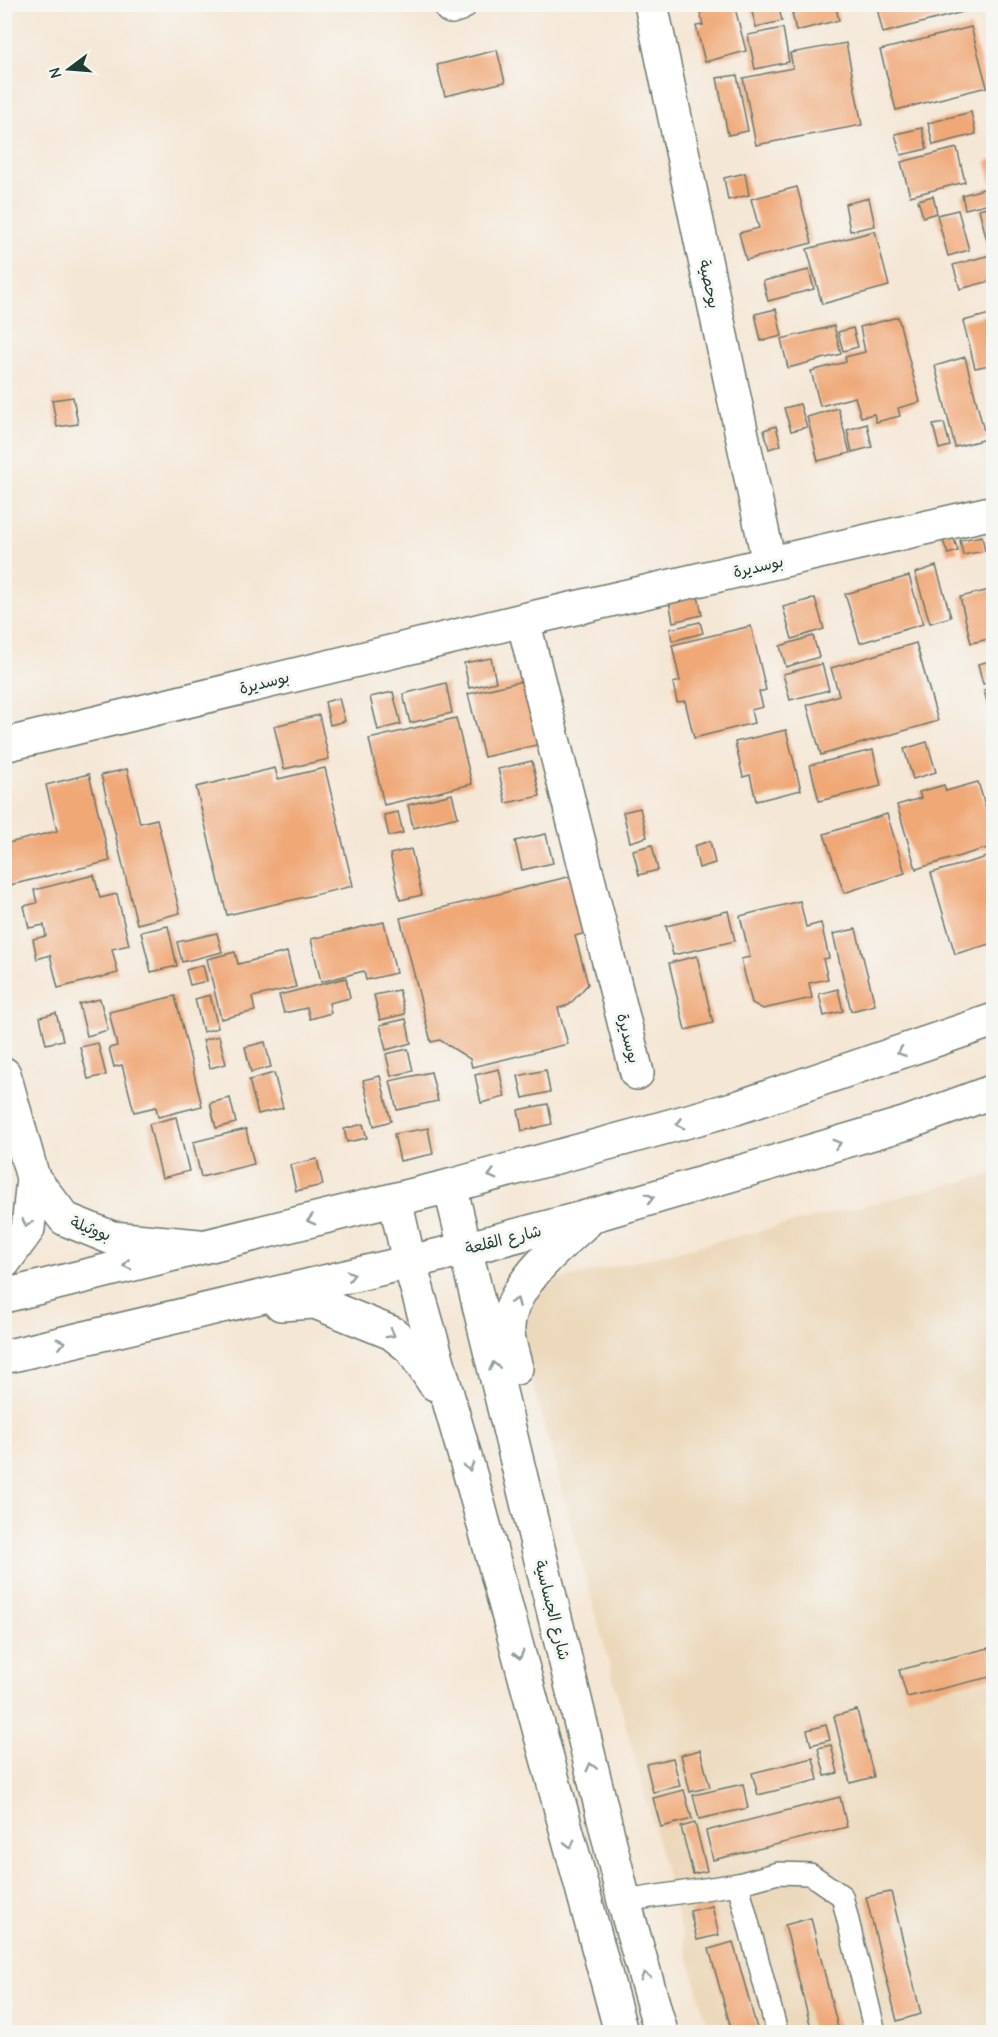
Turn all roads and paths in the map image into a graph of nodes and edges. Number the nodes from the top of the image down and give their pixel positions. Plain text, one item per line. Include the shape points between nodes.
1 (651, 4) edge
2 (993, 512) edge
3 (769, 563) junction
4 (523, 620) junction
5 (4, 745) edge
6 (993, 1006) edge
7 (993, 1020) edge
8 (956, 1033) junction
9 (637, 1073) dead end
10 (4, 1074) edge
11 (993, 1090) edge
12 (33, 1178) junction
13 (450, 1186) junction
14 (395, 1200) junction
15 (594, 1215) junction
16 (204, 1246) junction
17 (465, 1248) junction
18 (409, 1261) junction
19 (4, 1262) edge
20 (4, 1296) edge
21 (213, 1309) junction
22 (4, 1357) edge
23 (453, 1411) junction
24 (572, 1689) junction
25 (738, 1884) junction
26 (624, 1901) junction
27 (621, 2032) edge
28 (661, 2032) edge
29 (777, 2032) edge
30 (875, 2032) edge

1 - 3 street, بوحصية
2 - 3 street, بوسديرة
3 - 4 street, بوسديرة
4 - 5 street, بوسديرة
4 - 9 street, بوسديرة
6 - 8 street
7 - 8 street
8 -> 13 street via 736,1108
10 - 12 street, بووثيلة
15 -> 11 street, شارع القلعة via 907,1123
12 - 16 street, بووثيلة via 65,1219 93,1231 112,1238
12 -> 19 street, بووثيلة via 28,1229
13 - 14 street
13 - 17 street, شارع الجساسية
14 -> 16 street
14 - 18 street
15 - 17 street, شارع القلعة
24 -> 15 street via 561,1582 507,1327 515,1298 543,1260
16 -> 20 street
17 - 18 street, شارع القلعة
24 -> 17 street, شارع الجساسية
21 -> 18 street, شارع القلعة
18 - 23 street
22 -> 21 street, شارع القلعة
21 -> 23 street via 315,1302 392,1333 411,1348
23 -> 27 street
26 -> 24 street, شارع الجساسية
25 - 26 lane
25 - 29 lane
25 - 30 lane via 778,1872 810,1874 842,1896
28 -> 26 street, شارع الجساسية

